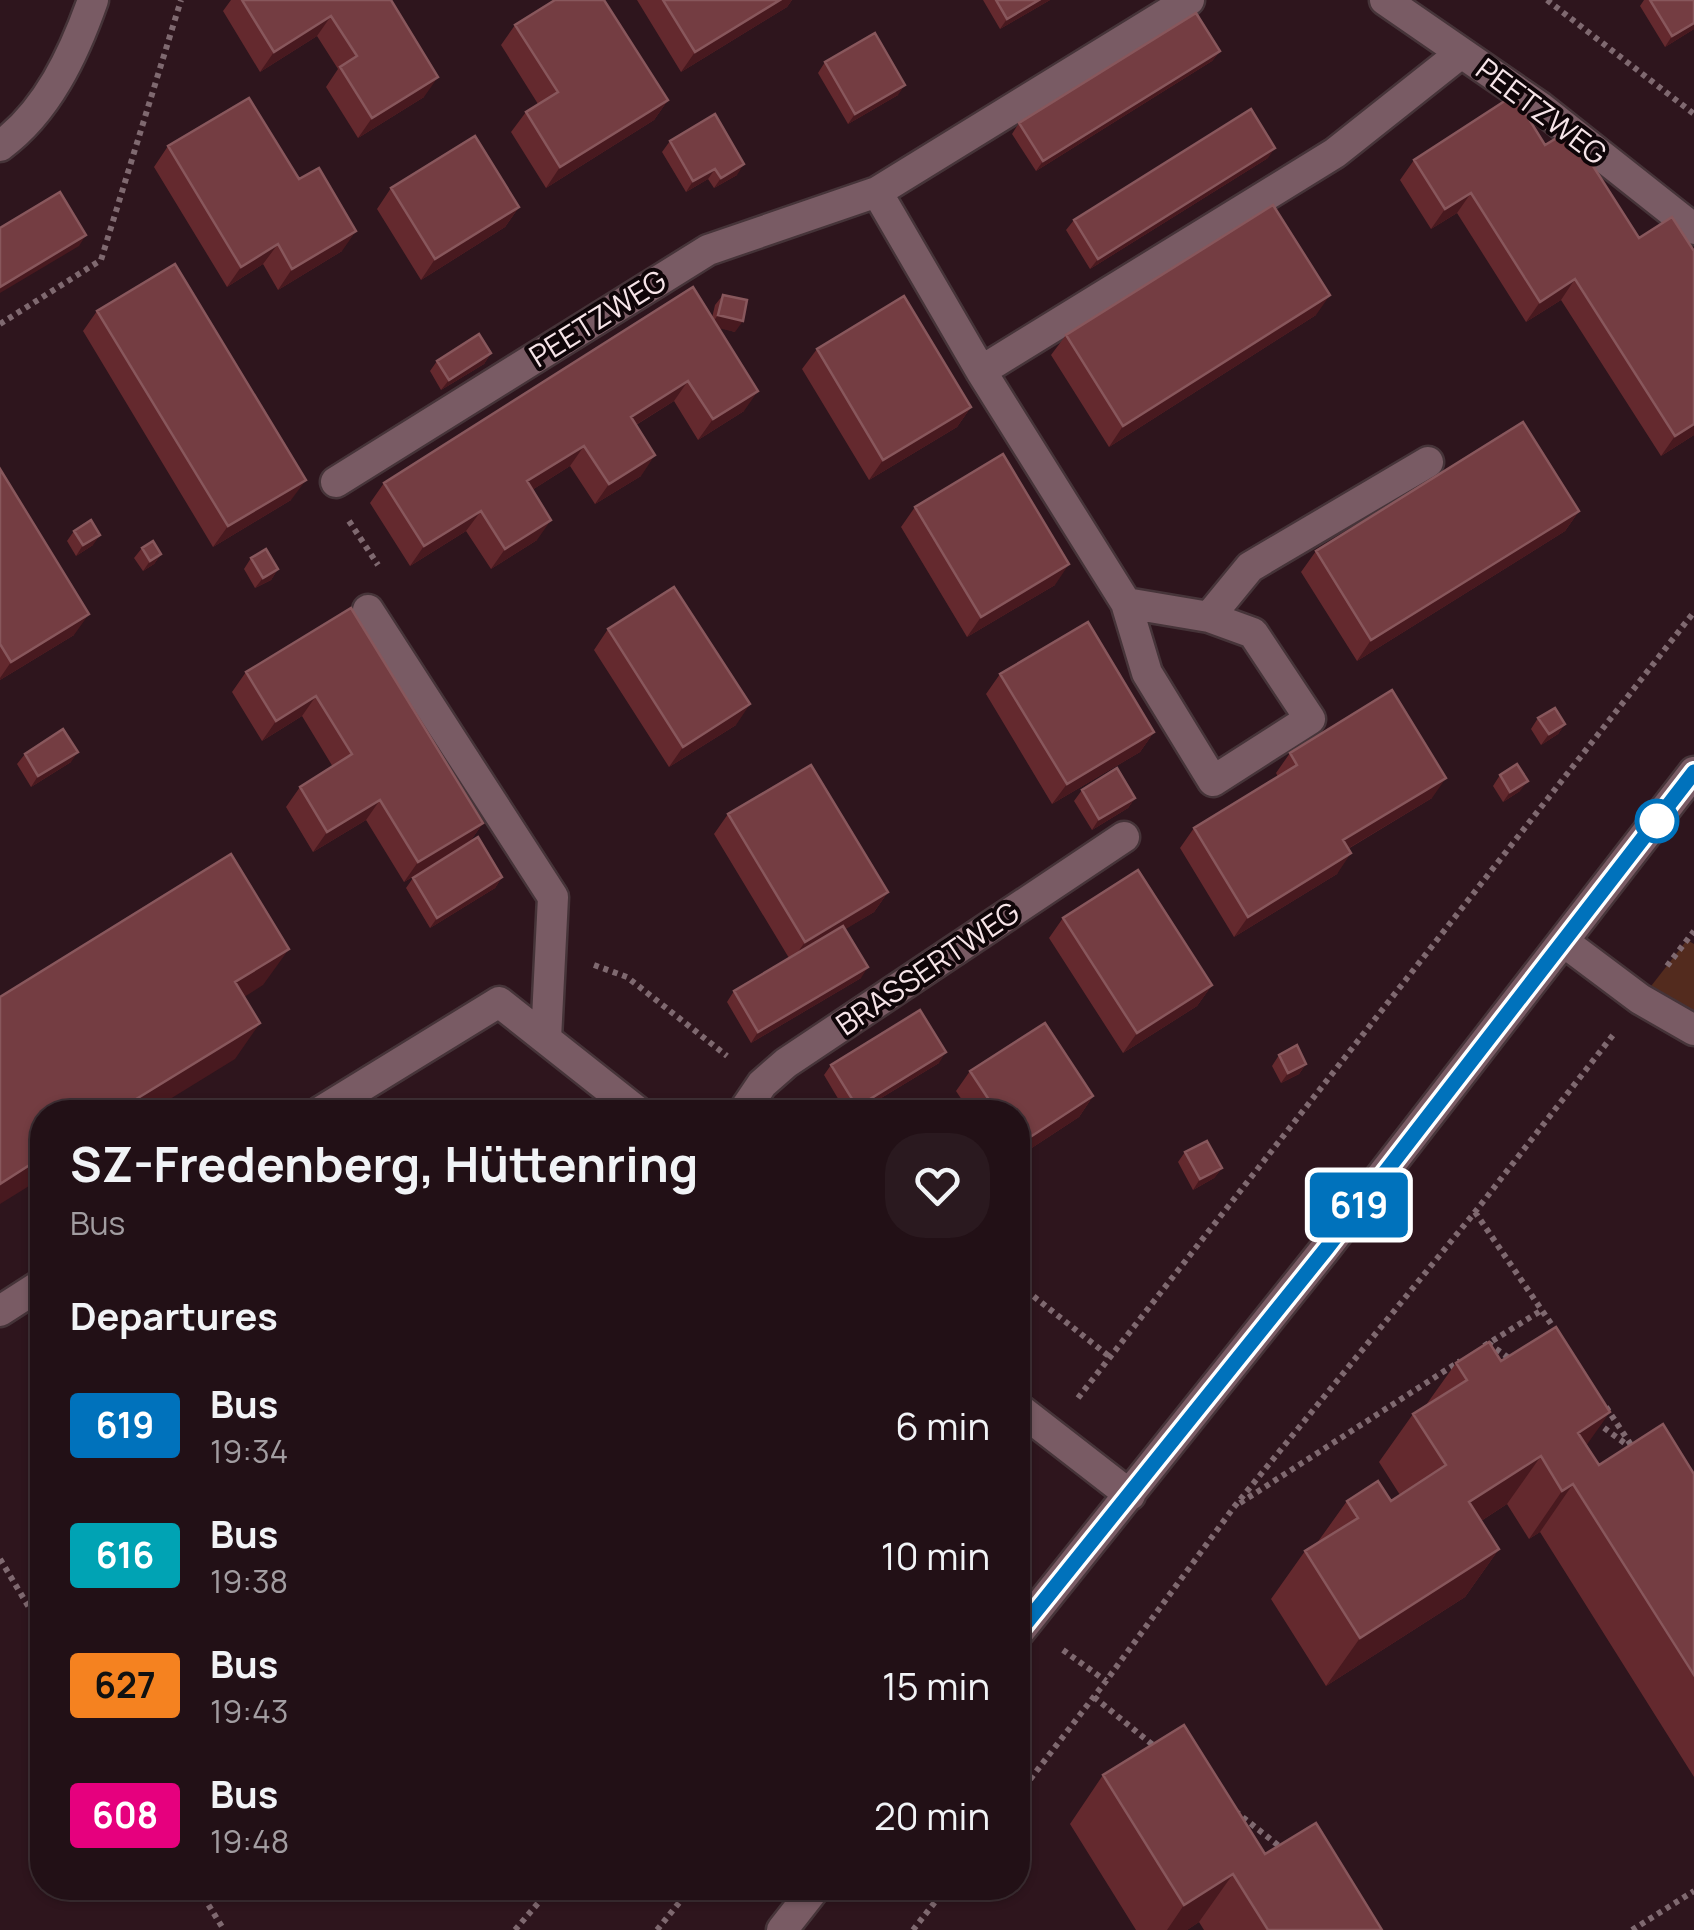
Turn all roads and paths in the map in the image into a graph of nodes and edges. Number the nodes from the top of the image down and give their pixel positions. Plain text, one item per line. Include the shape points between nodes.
1 (93, 0) edge
2 (181, 0) edge
3 (1189, 0) edge
4 (1385, 0) edge
5 (1547, 0) edge
6 (1461, 53) junction
7 (1694, 114) edge
8 (0, 146) edge
9 (876, 192) junction
10 (1694, 229) edge
11 (0, 324) edge
12 (981, 371) junction
13 (1428, 462) dead end
14 (336, 482) joint
15 (1126, 604) junction
16 (368, 610) joint
17 (1694, 612) edge
18 (1209, 617) junction
19 (1694, 772) edge
20 (1124, 837) dead end
21 (1694, 931) edge
22 (1564, 942) junction
23 (1690, 942) edge
24 (550, 951) junction
25 (1640, 999) junction
26 (1694, 1030) edge
27 (546, 1039) junction
28 (762, 1084) junction
29 (340, 1100) edge
30 (623, 1100) edge
31 (751, 1100) edge
32 (1476, 1212) junction
33 (30, 1291) edge
34 (1030, 1294) edge
35 (0, 1310) edge
36 (1542, 1310) junction
37 (1562, 1341) edge
38 (1488, 1343) junction
39 (1110, 1357) junction
40 (1518, 1365) edge
41 (1604, 1404) edge
42 (1030, 1418) edge
43 (1591, 1418) edge
44 (1050, 1434) junction
45 (1635, 1451) junction
46 (1645, 1467) edge
47 (1130, 1495) junction
48 (1234, 1506) junction
49 (0, 1559) edge
50 (30, 1609) edge
51 (1030, 1618) edge
52 (1094, 1697) junction
53 (1170, 1758) edge
54 (1030, 1780) edge
55 (1232, 1808) edge
56 (1292, 1856) edge
57 (1694, 1891) edge
58 (205, 1900) edge
59 (540, 1900) edge
60 (681, 1900) edge
61 (806, 1900) edge
62 (937, 1900) edge
63 (224, 1930) edge
64 (515, 1930) edge
65 (657, 1930) edge
66 (782, 1930) edge
67 (913, 1930) edge
68 (1632, 1930) edge

1 - 8 street via 74,53 23,129
2 - 11 path via 101,260
3 - 9 street, PEETZWEG
4 - 6 street, PEETZWEG
5 - 7 path
6 - 10 street, PEETZWEG
6 - 12 street via 1335,153
9 - 12 street
9 - 14 street, PEETZWEG via 708,250
12 - 15 street
13 - 18 street via 1250,567
14 - 16 path via 327,486 395,592
15 - 18 street
15 - 18 street via 1147,672 1213,781 1310,719 1253,633
16 - 24 street via 553,897
17 - 39 path
19 - 22 street
20 - 28 street, BRASSERTWEG
21 - 23 path
22 - 25 street
22 - 47 street
23 - 25 path
24 - 27 street
24 - 28 path via 627,977
25 - 26 street
25 - 32 path
27 - 29 street via 499,1002
27 - 30 street
28 - 31 street, BRASSERTWEG
32 - 36 path
32 - 48 path
33 - 35 street
34 - 39 path
36 - 37 path
36 - 38 path
38 - 40 path
38 - 48 path
39 - 44 path
41 - 45 path
42 - 44 street
43 - 45 path
44 - 47 street
45 - 46 path
47 - 51 street
48 - 52 path
49 - 50 path
52 - 53 path
52 - 54 path
55 - 56 path
57 - 68 path
58 - 63 path
59 - 64 path
60 - 65 path
61 - 66 street
62 - 67 path

